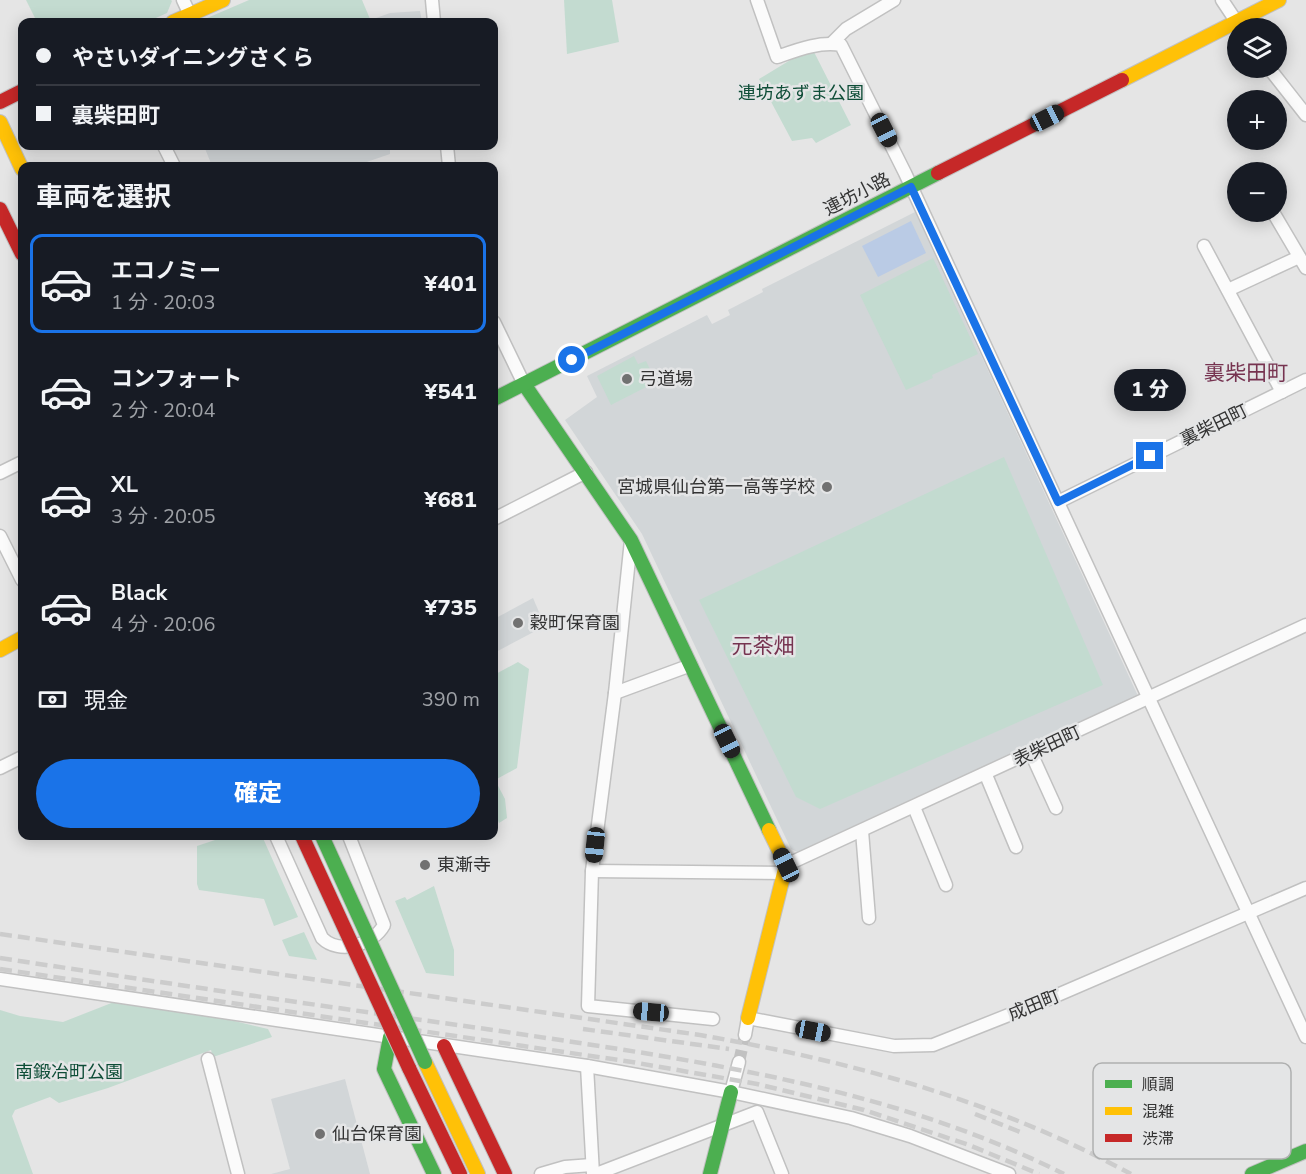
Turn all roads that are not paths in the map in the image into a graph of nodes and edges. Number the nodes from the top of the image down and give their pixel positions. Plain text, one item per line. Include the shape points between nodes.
1 (183, 0) edge
2 (223, 0) edge
3 (432, 0) edge
4 (757, 0) edge
5 (894, 0) edge
6 (1222, 0) edge
7 (1280, 0) edge
8 (190, 15) junction
9 (183, 18) edge
10 (434, 18) edge
11 (1234, 18) edge
12 (1250, 18) edge
13 (1227, 30) edge
14 (832, 43) junction
15 (1277, 78) edge
16 (18, 93) edge
17 (0, 102) edge
18 (1306, 115) edge
19 (0, 122) edge
20 (19, 162) edge
21 (911, 187) junction
22 (0, 209) edge
23 (1280, 222) edge
24 (18, 246) edge
25 (1204, 246) dead end
26 (1299, 257) junction
27 (1306, 268) edge
28 (1228, 290) junction
29 (498, 330) edge
30 (1306, 380) edge
31 (524, 384) junction
32 (1282, 392) junction
33 (498, 397) edge
34 (18, 464) edge
35 (586, 472) junction
36 (0, 473) edge
37 (1058, 502) junction
38 (498, 517) edge
39 (0, 536) edge
40 (631, 540) junction
41 (18, 572) edge
42 (1306, 625) edge
43 (18, 640) edge
44 (0, 650) edge
45 (691, 665) junction
46 (615, 693) junction
47 (1149, 698) junction
48 (1031, 753) junction
49 (18, 759) edge
50 (0, 768) edge
51 (986, 775) junction
52 (914, 807) junction
53 (1056, 808) dead end
54 (862, 831) junction
55 (278, 840) edge
56 (304, 840) edge
57 (324, 840) edge
58 (351, 840) edge
59 (1016, 847) dead end
60 (785, 869) junction
61 (592, 871) junction
62 (946, 885) dead end
63 (1306, 888) edge
64 (1249, 913) junction
65 (868, 918) dead end
66 (0, 979) edge
67 (713, 1018) dead end
68 (748, 1018) junction
69 (745, 1035) tunnel mouth
70 (390, 1037) junction
71 (1306, 1037) edge
72 (444, 1046) junction
73 (208, 1059) dead end
74 (738, 1062) tunnel mouth
75 (587, 1066) junction
76 (731, 1092) junction
77 (721, 1126) junction
78 (1306, 1151) edge
79 (1291, 1157) edge
80 (1287, 1159) edge
81 (594, 1171) edge
82 (238, 1174) edge
83 (434, 1174) edge
84 (460, 1174) edge
85 (478, 1174) edge
86 (505, 1174) edge
87 (541, 1174) edge
88 (710, 1174) edge
89 (782, 1174) edge
90 (1009, 1174) edge
91 (1252, 1174) edge

1 - 8 street
2 - 8 street
3 - 10 street
4 - 14 street via 777,57
5 - 14 street via 846,29
6 - 11 street
7 - 12 street, 連坊小路
8 - 9 street
13 - 21 street, 連坊小路
14 - 21 street via 841,45
15 - 18 street
16 - 17 street
19 - 20 street
21 - 31 street, 連坊小路
21 - 37 street
22 - 24 street
23 - 26 street
25 - 28 street
26 - 27 street
26 - 28 street
28 - 32 street
29 - 31 street
30 - 32 street, 裏柴田町
31 - 33 street, 連坊小路
31 - 35 street
32 - 37 street, 裏柴田町
34 - 36 street
35 - 38 street
35 - 40 street
37 - 47 street
39 - 41 street
40 - 45 street
40 - 46 street
42 - 47 street, 表柴田町
43 - 44 street
45 - 46 street
45 - 60 street
46 - 61 street
47 - 48 street, 表柴田町
47 - 64 street
48 - 51 street, 表柴田町
48 - 53 street
49 - 50 street
51 - 52 street, 表柴田町
51 - 59 street
52 - 54 street, 表柴田町
52 - 62 street
54 - 60 street, 表柴田町
54 - 65 street
55 - 58 street via 322,938 331,945 345,947 360,944 380,932 384,925
56 - 84 street, bridge
57 - 85 street, bridge
60 - 61 street
60 - 68 street
61 - 67 street via 588,1006
63 - 64 street, 成田町
64 - 68 street, 成田町 via 933,1045 894,1046
64 - 71 street
66 - 70 street
68 - 69 street
70 - 72 street
70 - 83 street via 384,1070
72 - 75 street
72 - 86 street
73 - 82 street
74 - 76 street
75 - 76 street
75 - 81 street
76 - 77 street
76 - 90 street via 851,1118
77 - 81 street
77 - 88 street
77 - 89 street via 757,1112
78 - 79 street
80 - 91 street
81 - 87 street via 565,1167

